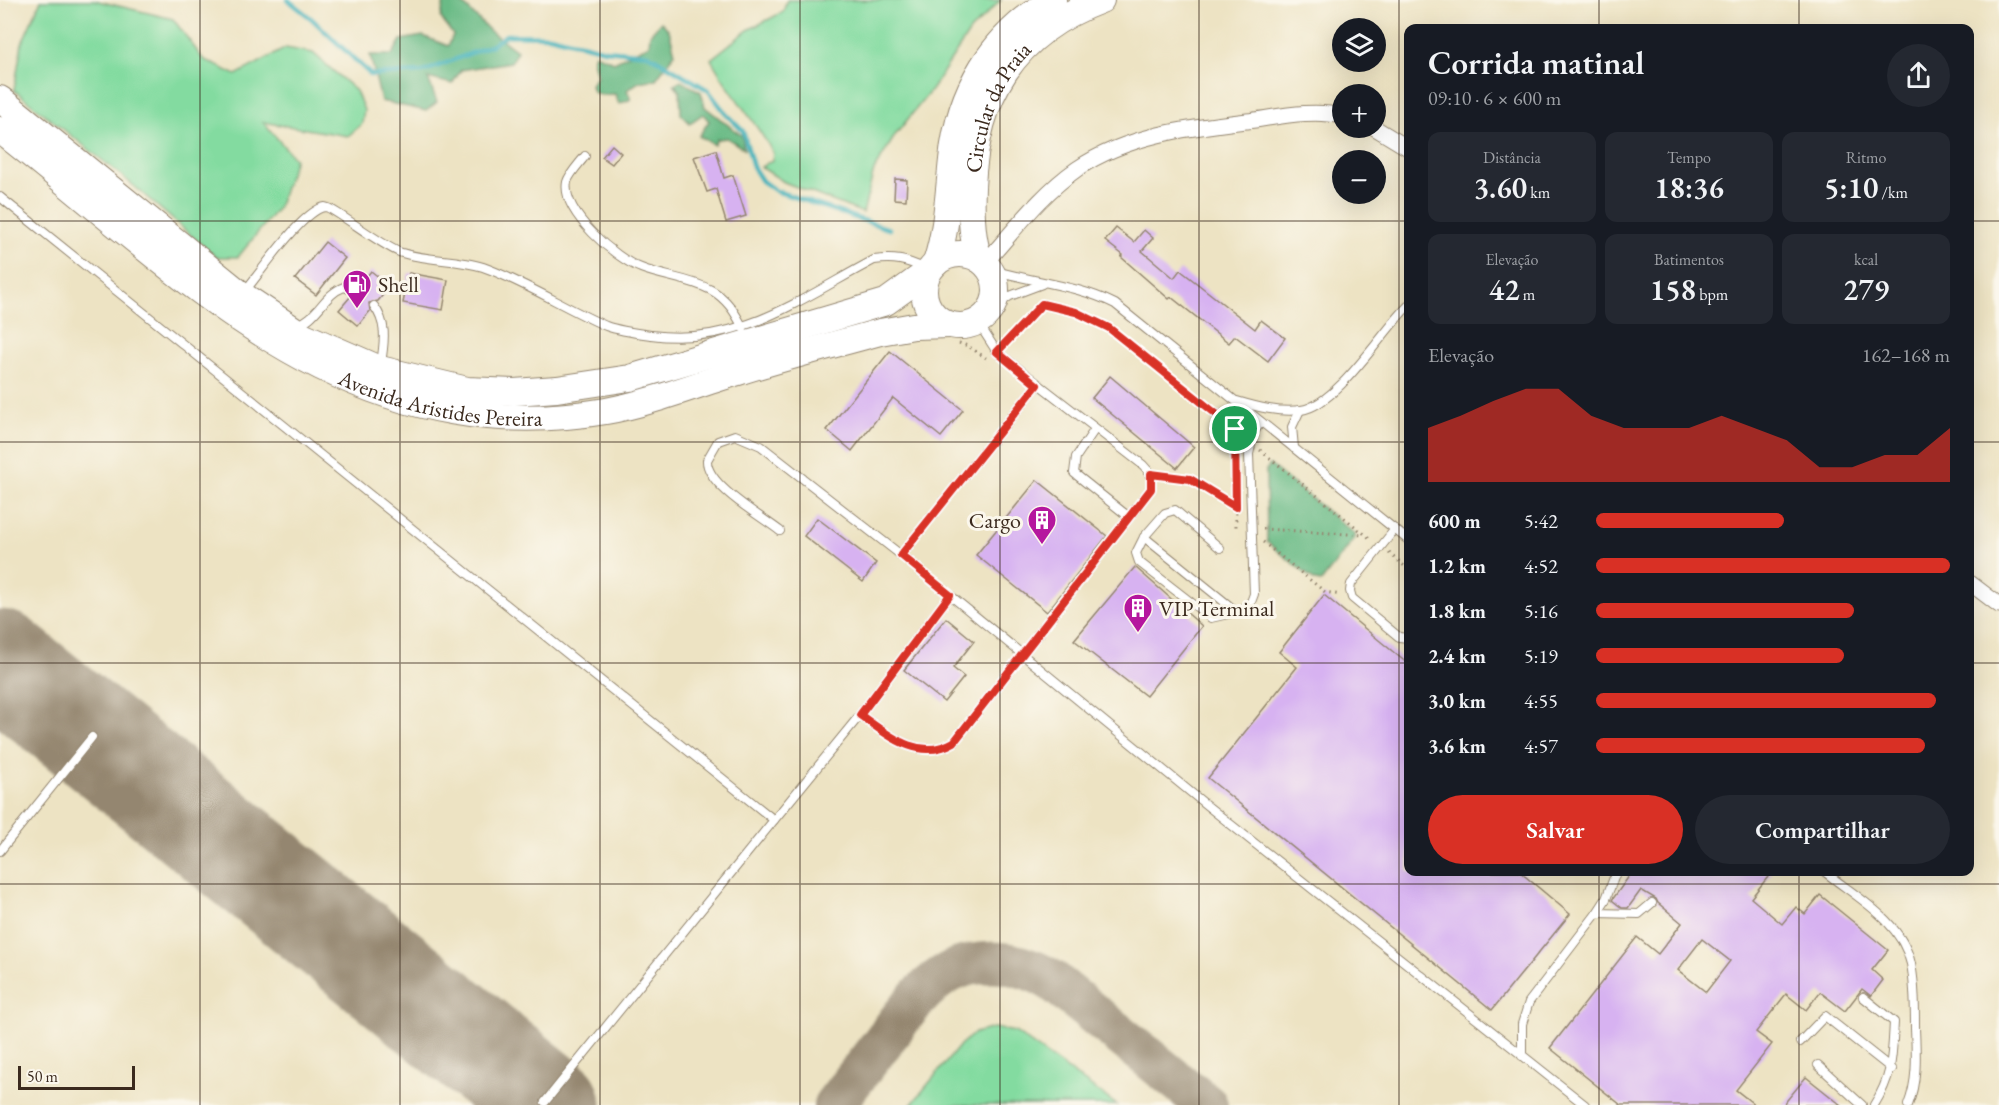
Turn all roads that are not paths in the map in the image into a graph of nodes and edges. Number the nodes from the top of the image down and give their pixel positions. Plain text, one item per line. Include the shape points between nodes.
1 (1053, 0) edge
2 (1101, 0) edge
3 (0, 99) edge
4 (1332, 115) edge
5 (0, 130) edge
6 (1386, 135) edge
7 (1404, 146) edge
8 (585, 156) dead end
9 (0, 197) edge
10 (985, 264) junction
11 (933, 267) junction
12 (1046, 283) junction
13 (355, 291) dead end
14 (242, 295) junction
15 (374, 306) dead end
16 (1404, 311) edge
17 (983, 315) junction
18 (289, 326) junction
19 (743, 328) junction
20 (952, 333) junction
21 (380, 369) junction
22 (1037, 385) junction
23 (1233, 400) junction
24 (1300, 410) junction
25 (1261, 422) junction
26 (1095, 429) junction
27 (1294, 448) junction
28 (1129, 518) junction
29 (1395, 529) junction
30 (780, 531) dead end
31 (1144, 537) junction
32 (1404, 537) edge
33 (1220, 548) dead end
34 (901, 555) junction
35 (1974, 585) edge
36 (950, 595) junction
37 (1999, 605) edge
38 (1237, 612) junction
39 (1404, 638) edge
40 (1024, 655) junction
41 (860, 715) junction
42 (92, 737) dead end
43 (774, 820) junction
44 (0, 851) edge
45 (1615, 876) edge
46 (1830, 876) edge
47 (1652, 903) dead end
48 (1597, 914) junction
49 (1863, 997) dead end
50 (1800, 1042) dead end
51 (1522, 1056) junction
52 (1818, 1065) dead end
53 (1892, 1069) junction
54 (545, 1102) dead end
55 (1585, 1105) edge
56 (1862, 1105) edge
57 (1874, 1105) edge
58 (1908, 1105) edge

1 - 11 highway, Circular da Praia via 1018,24 997,45 966,94 957,125 946,228
2 - 10 highway, Circular da Praia via 1070,13 1031,40 1007,67 987,102 973,162 974,234
3 - 14 highway, Avenida Aristides Pereira
4 - 10 street via 1305,114 1186,128 1098,156 1050,191
5 - 20 highway, Avenida Aristides Pereira via 194,287 248,325 293,354 358,386 415,405 483,416 608,411 880,332 914,326
6 - 7 street
8 - 19 lane via 567,180 567,190 576,213 598,238 631,264 711,290 725,300
9 - 43 lane
10 - 11 highway via 962,254
10 - 12 lane
10 - 17 highway via 996,290
11 - 19 lane via 907,260 874,260
11 - 20 highway via 924,288 928,306
11 - 21 highway, Avenida Aristides Pereira via 886,302 630,378 514,392 467,390
12 - 17 lane via 1016,292
12 - 23 lane via 1094,293 1115,304
13 - 18 lane via 344,287 332,291 305,322
14 - 18 highway, Avenida Aristides Pereira
14 - 19 lane via 308,214 326,207 400,252 482,267 609,327 680,339
15 - 21 lane via 382,317 385,335
16 - 24 lane via 1334,392 1320,403
17 - 20 highway
17 - 22 lane via 997,352
18 - 21 highway, Avenida Aristides Pereira
22 - 26 lane
22 - 34 lane
23 - 24 lane via 1257,407
23 - 25 lane
24 - 27 lane via 1292,427
25 - 27 lane
25 - 38 lane via 1251,442 1254,594 1251,602
26 - 28 lane via 1076,457 1074,473
26 - 28 lane via 1151,474 1151,489
27 - 29 lane
28 - 40 lane
29 - 32 lane
29 - 39 lane via 1351,584 1350,591 1352,598
30 - 34 lane via 709,474 707,460 718,441 735,435 761,446
31 - 33 lane via 1165,513 1175,510
31 - 38 lane
31 - 38 lane via 1136,553 1139,562 1204,615 1219,618
34 - 36 lane
35 - 37 street
36 - 40 lane
36 - 41 lane
40 - 41 lane via 954,742 942,749 911,747 896,741
40 - 51 lane
41 - 43 lane
42 - 44 lane
43 - 54 lane
45 - 48 lane
46 - 58 lane via 1890,924 1910,961 1916,1064
47 - 48 lane via 1638,914
48 - 51 lane via 1529,1002 1522,1024
49 - 53 lane via 1894,1022
50 - 53 lane via 1825,1016
51 - 55 lane
52 - 56 lane
53 - 57 lane

